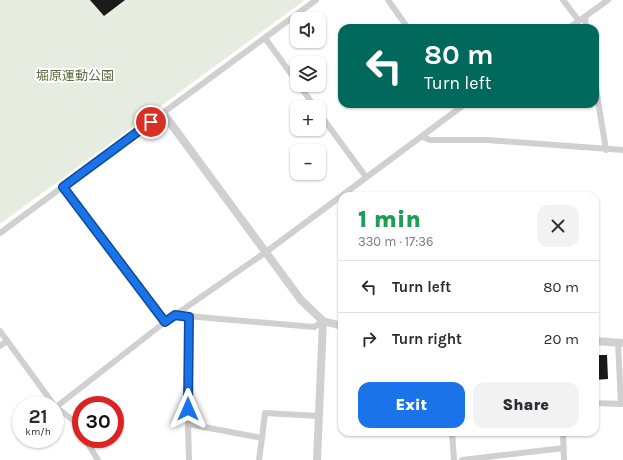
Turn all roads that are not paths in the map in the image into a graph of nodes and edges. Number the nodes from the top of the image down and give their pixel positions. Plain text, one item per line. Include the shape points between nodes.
1 (316, 0) edge
2 (388, 0) edge
3 (563, 0) edge
4 (608, 0) edge
5 (582, 19) junction
6 (405, 24) edge
7 (575, 24) edge
8 (584, 24) edge
9 (265, 38) junction
10 (290, 72) edge
11 (599, 107) edge
12 (459, 108) edge
13 (163, 113) junction
14 (326, 123) edge
15 (423, 137) junction
16 (606, 150) junction
17 (623, 150) edge
18 (366, 177) junction
19 (63, 187) junction
20 (346, 192) edge
21 (338, 198) edge
22 (0, 233) edge
23 (266, 252) junction
24 (175, 315) junction
25 (189, 317) junction
26 (165, 322) junction
27 (322, 322) junction
28 (338, 325) edge
29 (0, 331) edge
30 (7, 341) junction
31 (599, 341) edge
32 (620, 343) edge
33 (0, 346) edge
34 (48, 396) edge
35 (64, 399) edge
36 (599, 403) edge
37 (64, 413) edge
38 (319, 416) junction
39 (72, 419) edge
40 (188, 424) junction
41 (452, 436) edge
42 (563, 436) edge
43 (262, 438) junction
44 (91, 448) edge
45 (564, 448) junction
46 (98, 460) edge
47 (189, 460) edge
48 (259, 460) edge
49 (317, 460) edge
50 (454, 460) edge
51 (462, 460) edge
52 (564, 460) edge

1 - 9 street
2 - 6 street
3 - 5 street
4 - 5 street
5 - 7 street
5 - 8 street
9 - 10 street
9 - 13 street
11 - 16 street
12 - 15 street
13 - 19 street
13 - 23 street
14 - 18 street
15 - 16 street via 430,140 487,140
15 - 18 street
16 - 17 street
18 - 20 street
19 - 22 street
19 - 26 street
21 - 23 street
23 - 24 street
23 - 27 street via 301,300
24 - 25 street
24 - 26 street
25 - 27 street via 314,327
25 - 40 street
26 - 35 street
27 - 28 street
27 - 38 street
29 - 30 street
30 - 33 street
30 - 34 street
31 - 32 street
32 - 36 street via 621,404
37 - 39 street
38 - 43 street via 265,414
38 - 49 street
40 - 43 street
40 - 47 street
41 - 50 street
42 - 45 street
43 - 48 street
44 - 46 street
45 - 51 street
45 - 52 street

